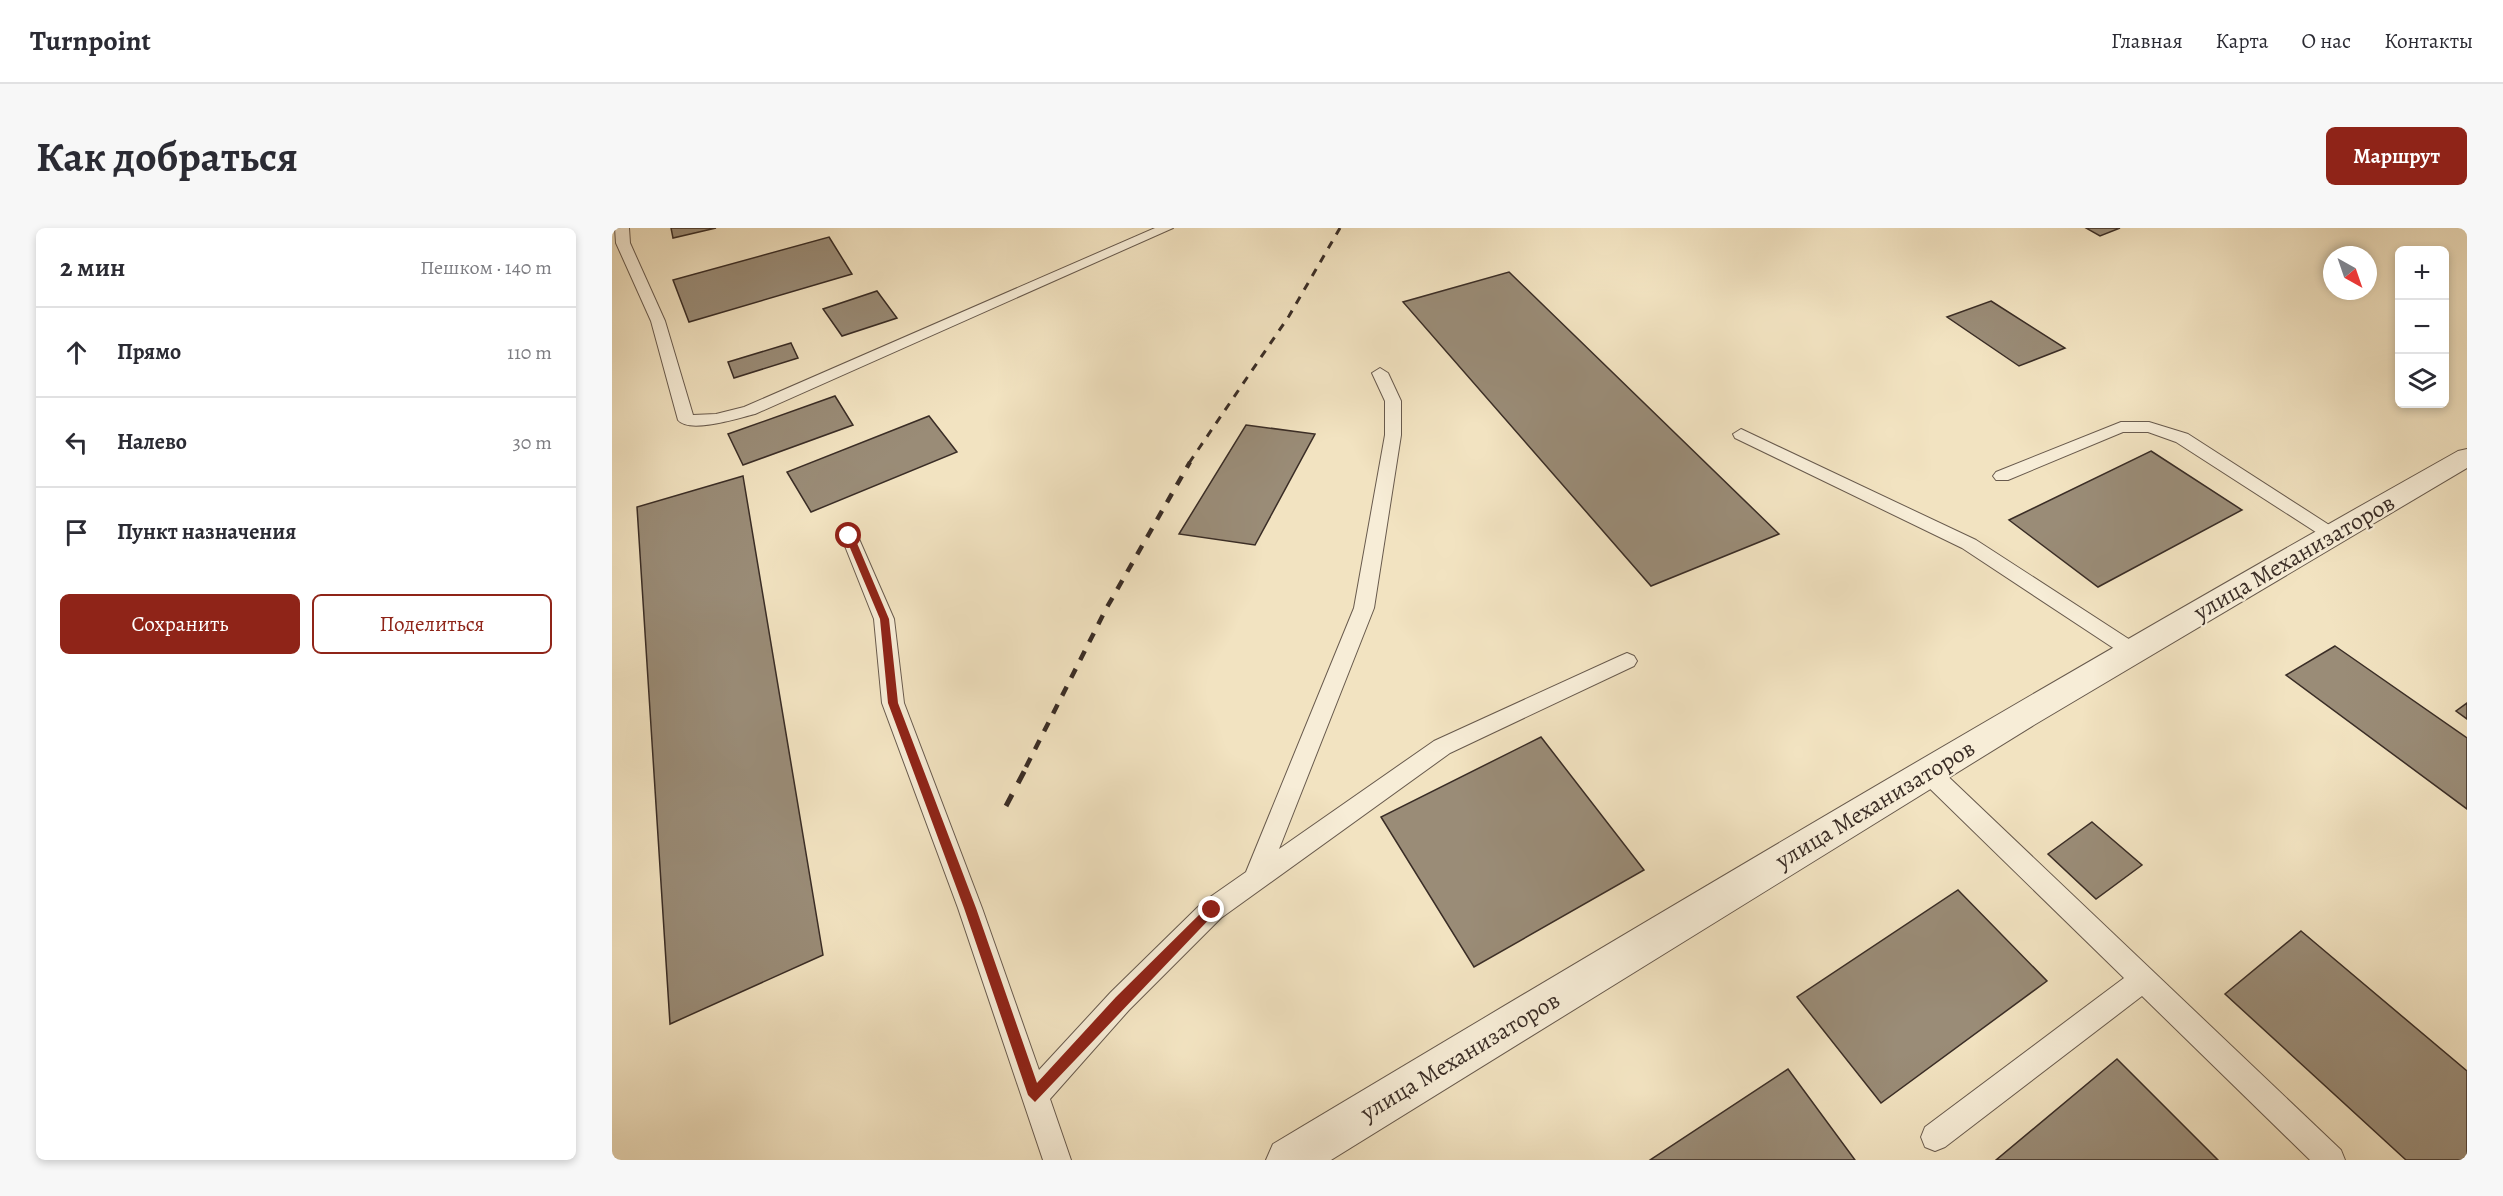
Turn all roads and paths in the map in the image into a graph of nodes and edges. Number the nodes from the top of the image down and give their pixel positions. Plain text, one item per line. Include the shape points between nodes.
1 (622, 228) edge
2 (1166, 228) edge
3 (1380, 373) dead end
4 (1741, 434) dead end
5 (2467, 458) edge
6 (2002, 476) dead end
7 (2331, 534) junction
8 (849, 536) dead end
9 (2134, 652) junction
10 (1627, 661) dead end
11 (1928, 772) junction
12 (1256, 879) junction
13 (2144, 979) junction
14 (1035, 1095) junction
15 (1935, 1137) dead end
16 (1057, 1160) edge
17 (1289, 1160) edge
18 (2331, 1160) edge

1 - 2 lane via 623,243 658,321 686,420 716,419 750,411
3 - 12 lane via 1392,401 1393,435 1364,608
4 - 9 lane via 1969,544
5 - 7 street, улица Механизаторов
6 - 7 lane via 2121,427 2149,427 2182,438
7 - 9 street, улица Механизаторов
8 - 14 lane via 884,619 893,703
9 - 11 street, улица Механизаторов
10 - 12 lane via 1442,747
11 - 13 lane
11 - 17 street, улица Механизаторов
12 - 14 lane via 1212,910 1120,1001
13 - 15 lane
13 - 18 lane
14 - 16 lane

